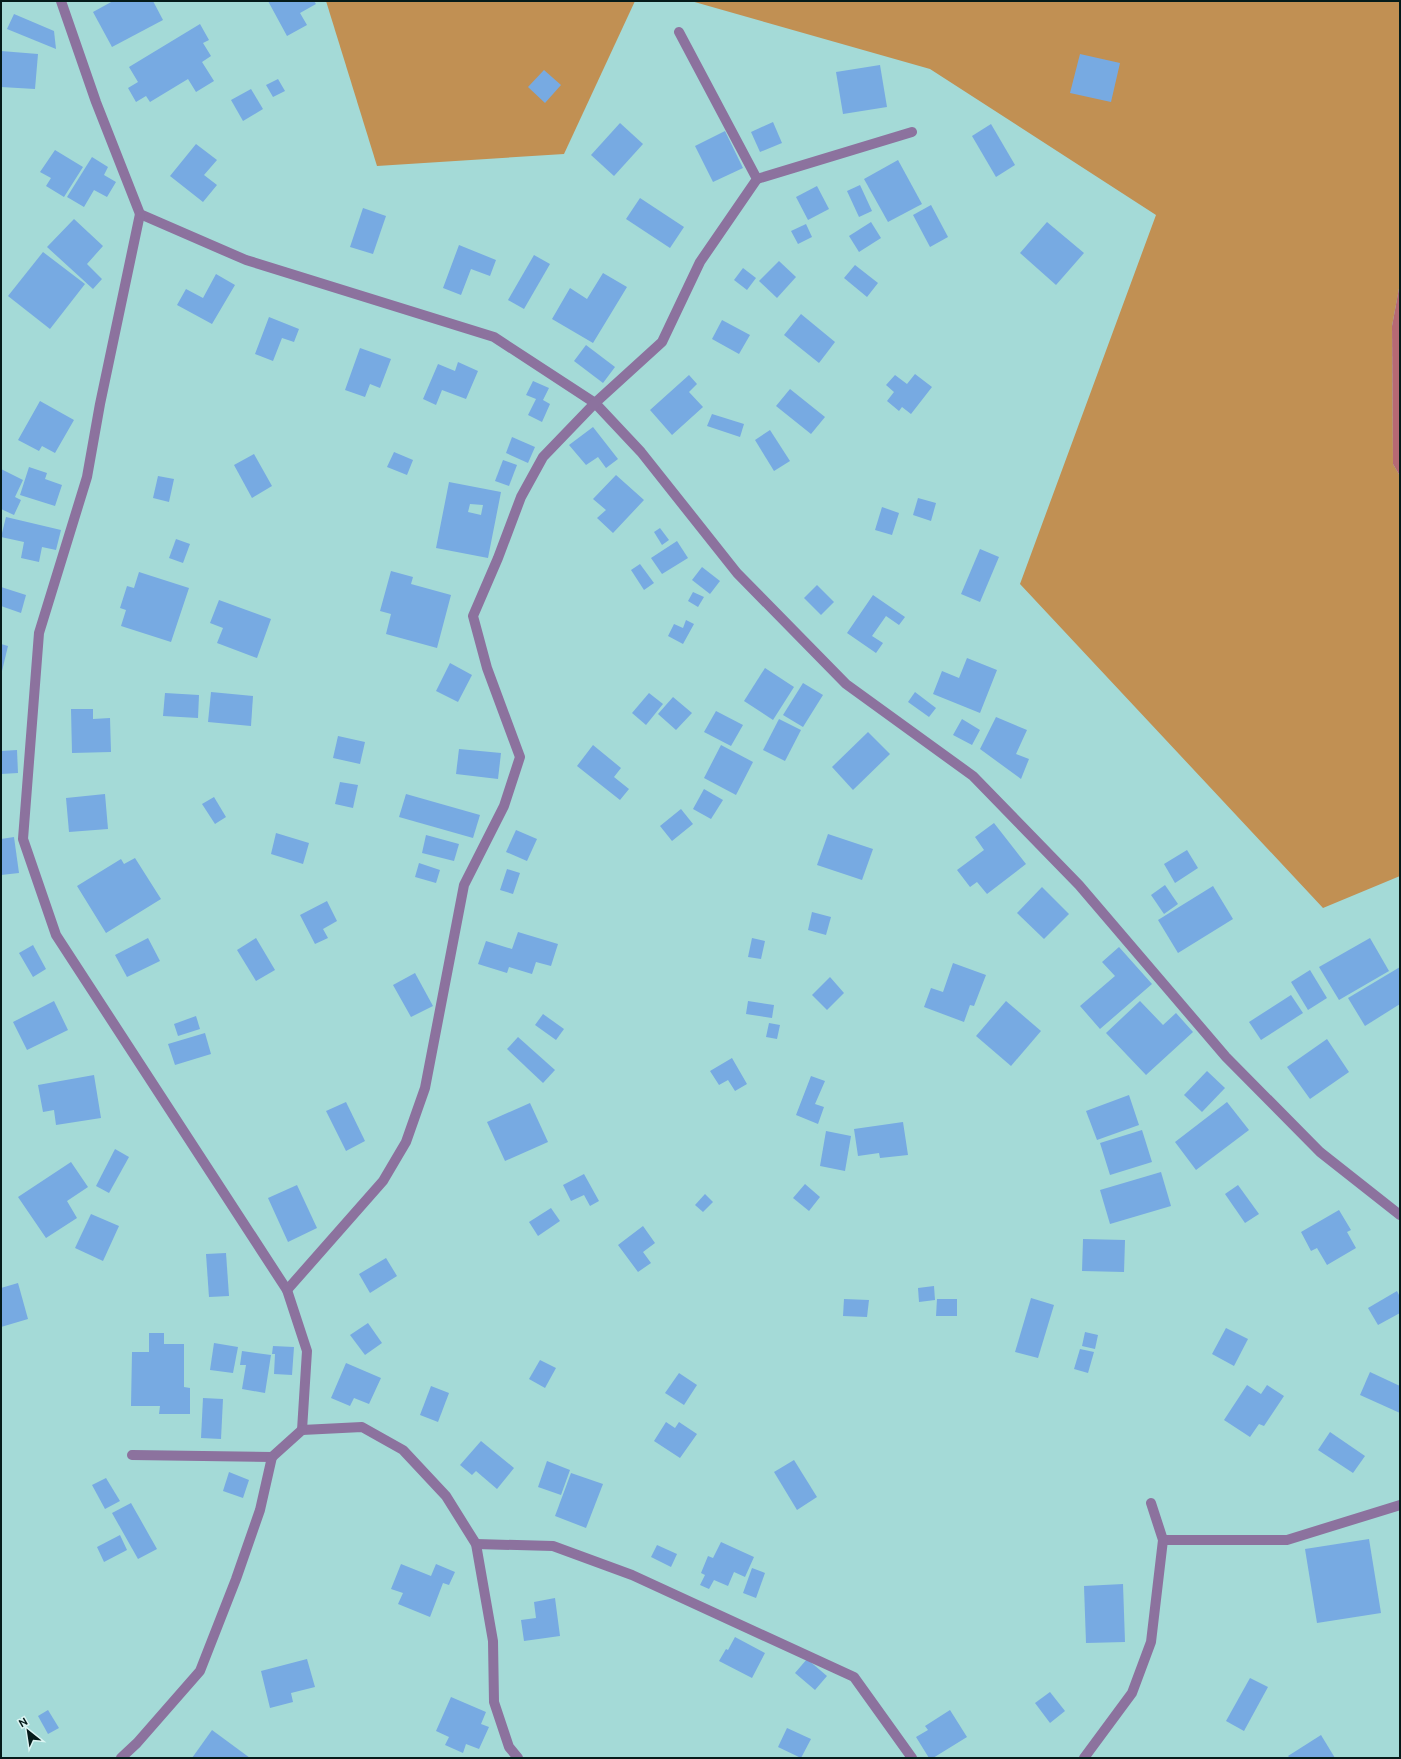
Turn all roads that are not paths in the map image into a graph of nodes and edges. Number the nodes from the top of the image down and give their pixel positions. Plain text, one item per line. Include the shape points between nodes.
1 (61, 1) edge
2 (679, 32) dead end
3 (912, 132) dead end
4 (758, 178) junction
5 (140, 214) junction
6 (595, 403) junction
7 (1400, 1215) edge
8 (287, 1290) junction
9 (302, 1430) junction
10 (132, 1455) dead end
11 (272, 1457) junction
12 (1151, 1503) dead end
13 (1400, 1505) edge
14 (1163, 1540) junction
15 (476, 1544) junction
16 (121, 1758) edge
17 (518, 1758) edge
18 (912, 1758) edge
19 (1084, 1758) edge

1 - 5 street via 96,102
2 - 4 street
3 - 4 street
4 - 6 street via 700,262 662,342
5 - 6 street via 246,260 494,337
5 - 8 street via 87,477 39,633 23,839 56,936
6 - 7 street via 641,452 737,573 846,684 973,776 1079,886 1226,1057 1320,1152
6 - 8 street via 543,457 521,497 473,616 487,668 520,757 504,806 464,885 425,1088 406,1142 383,1181
8 - 9 street via 307,1351
9 - 11 street
9 - 15 street via 362,1428 403,1450 446,1496
10 - 11 street
11 - 16 street via 260,1510 200,1671
12 - 14 street
13 - 14 street via 1287,1540
14 - 19 street via 1151,1642 1132,1693
15 - 17 street via 493,1640 494,1702 509,1747
15 - 18 street via 553,1546 632,1575 854,1677

